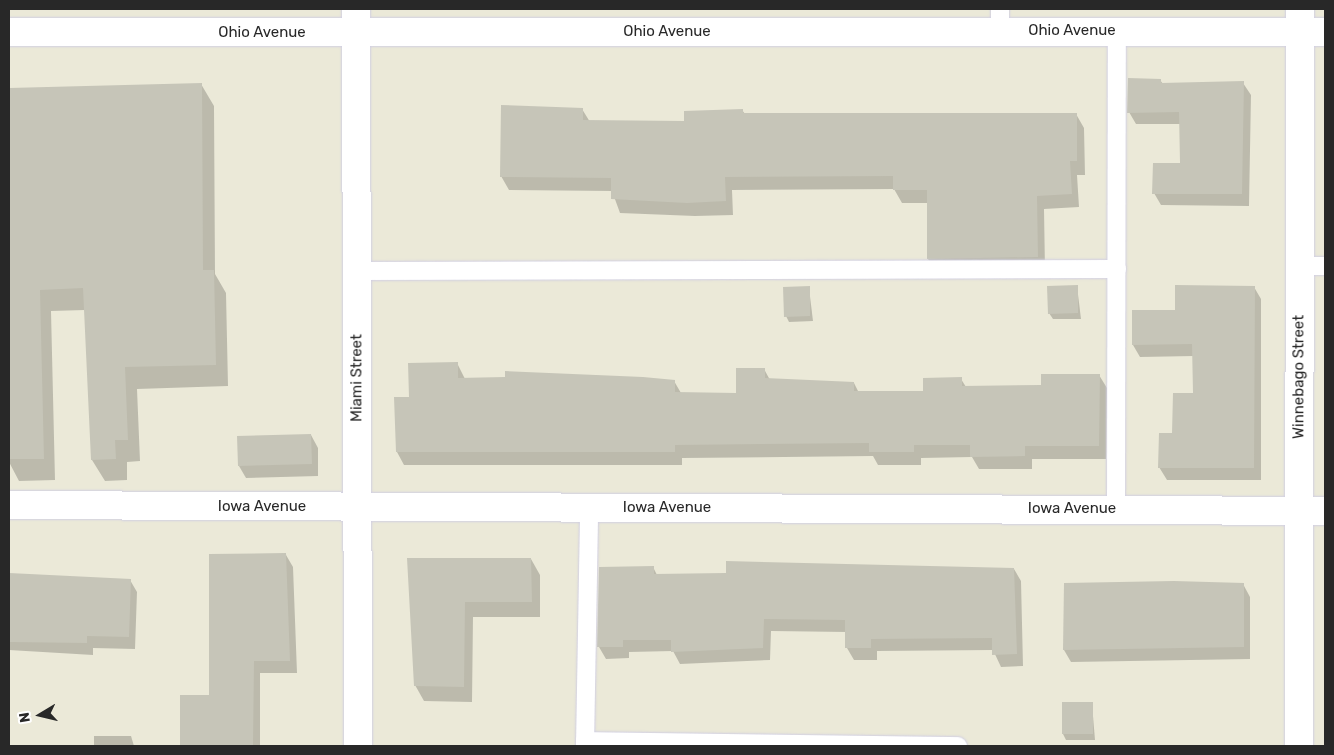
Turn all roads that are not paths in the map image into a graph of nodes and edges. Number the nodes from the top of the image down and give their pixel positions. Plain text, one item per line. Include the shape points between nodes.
1 (1000, 20) edge
2 (356, 21) edge
3 (1308, 24) edge
4 (1117, 31) junction
5 (9, 32) edge
6 (1312, 266) edge
7 (1117, 269) junction
8 (357, 271) junction
9 (9, 505) edge
10 (358, 508) junction
11 (590, 508) junction
12 (1116, 510) junction
13 (1312, 511) edge
14 (585, 744) edge
15 (358, 746) edge
16 (958, 746) edge
17 (1299, 746) edge

1 - 2 street, Ohio Avenue
1 - 4 street, Ohio Avenue
2 - 5 street, Ohio Avenue
2 - 8 street, Miami Street
3 - 4 street, Ohio Avenue
3 - 6 street, Winnebago Street
4 - 7 lane
6 - 13 street, Winnebago Street
7 - 8 lane
7 - 12 lane
8 - 10 street, Miami Street
9 - 10 street, Iowa Avenue
10 - 11 street, Iowa Avenue
10 - 15 street, Miami Street
11 - 12 street, Iowa Avenue
11 - 14 lane
12 - 13 street, Iowa Avenue
13 - 17 street, Winnebago Street
14 - 16 lane

